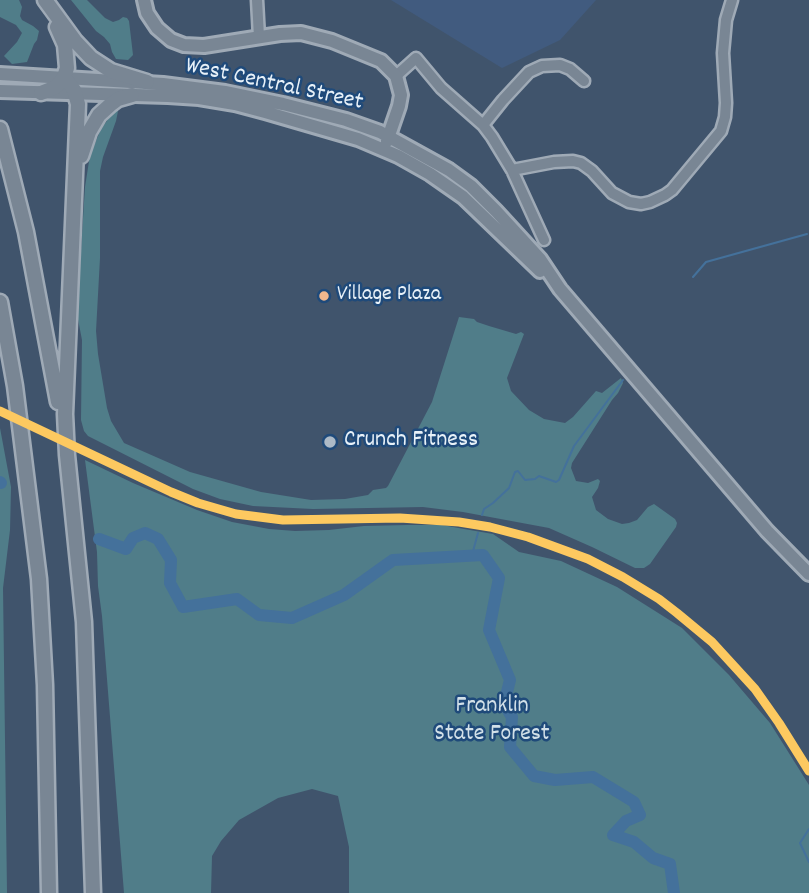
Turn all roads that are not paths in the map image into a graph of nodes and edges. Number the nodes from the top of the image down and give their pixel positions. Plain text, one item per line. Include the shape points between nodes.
1 (44, 0) edge
2 (144, 0) edge
3 (257, 0) edge
4 (732, 0) edge
5 (259, 37) junction
6 (0, 74) edge
7 (396, 76) junction
8 (64, 77) junction
9 (584, 81) dead end
10 (147, 82) junction
11 (3, 91) edge
12 (41, 93) junction
13 (76, 94) junction
14 (132, 95) junction
15 (484, 125) junction
16 (0, 129) edge
17 (389, 136) junction
18 (384, 150) junction
19 (512, 170) junction
20 (75, 188) junction
21 (544, 240) dead end
22 (560, 289) junction
23 (0, 302) edge
24 (0, 349) edge
25 (13, 387) junction
26 (63, 414) junction
27 (809, 574) edge
28 (49, 893) edge
29 (93, 893) edge

1 - 8 highway via 66,51
1 - 10 highway via 91,58 111,71
2 - 5 main road via 154,25 180,44 204,46
3 - 5 street
4 - 19 street via 723,52 726,103 721,131 672,190 641,204 617,197 581,163 554,162
5 - 7 main road via 287,33 316,36 373,57
6 - 8 main road, West Central Street
7 - 15 street via 416,58 441,88
7 - 17 main road via 401,99
8 - 10 main road, West Central Street
8 - 12 highway via 56,87
8 - 13 highway
9 - 15 street via 560,65 542,66 529,72
10 - 17 main road, West Central Street via 283,104
11 - 12 main road, West Central Street
12 - 13 main road, West Central Street
13 - 14 main road, West Central Street
13 - 20 highway
14 - 18 main road, West Central Street via 235,104
14 - 20 highway via 110,105 91,128
15 - 19 street
16 - 26 highway
17 - 18 main road
17 - 22 main road, West Central Street via 471,186 540,259
18 - 22 main road, West Central Street via 463,197
19 - 21 street
20 - 26 highway
22 - 27 main road, West Central Street
23 - 25 highway
24 - 25 highway
25 - 28 highway via 39,579 46,685
26 - 29 highway via 84,622

